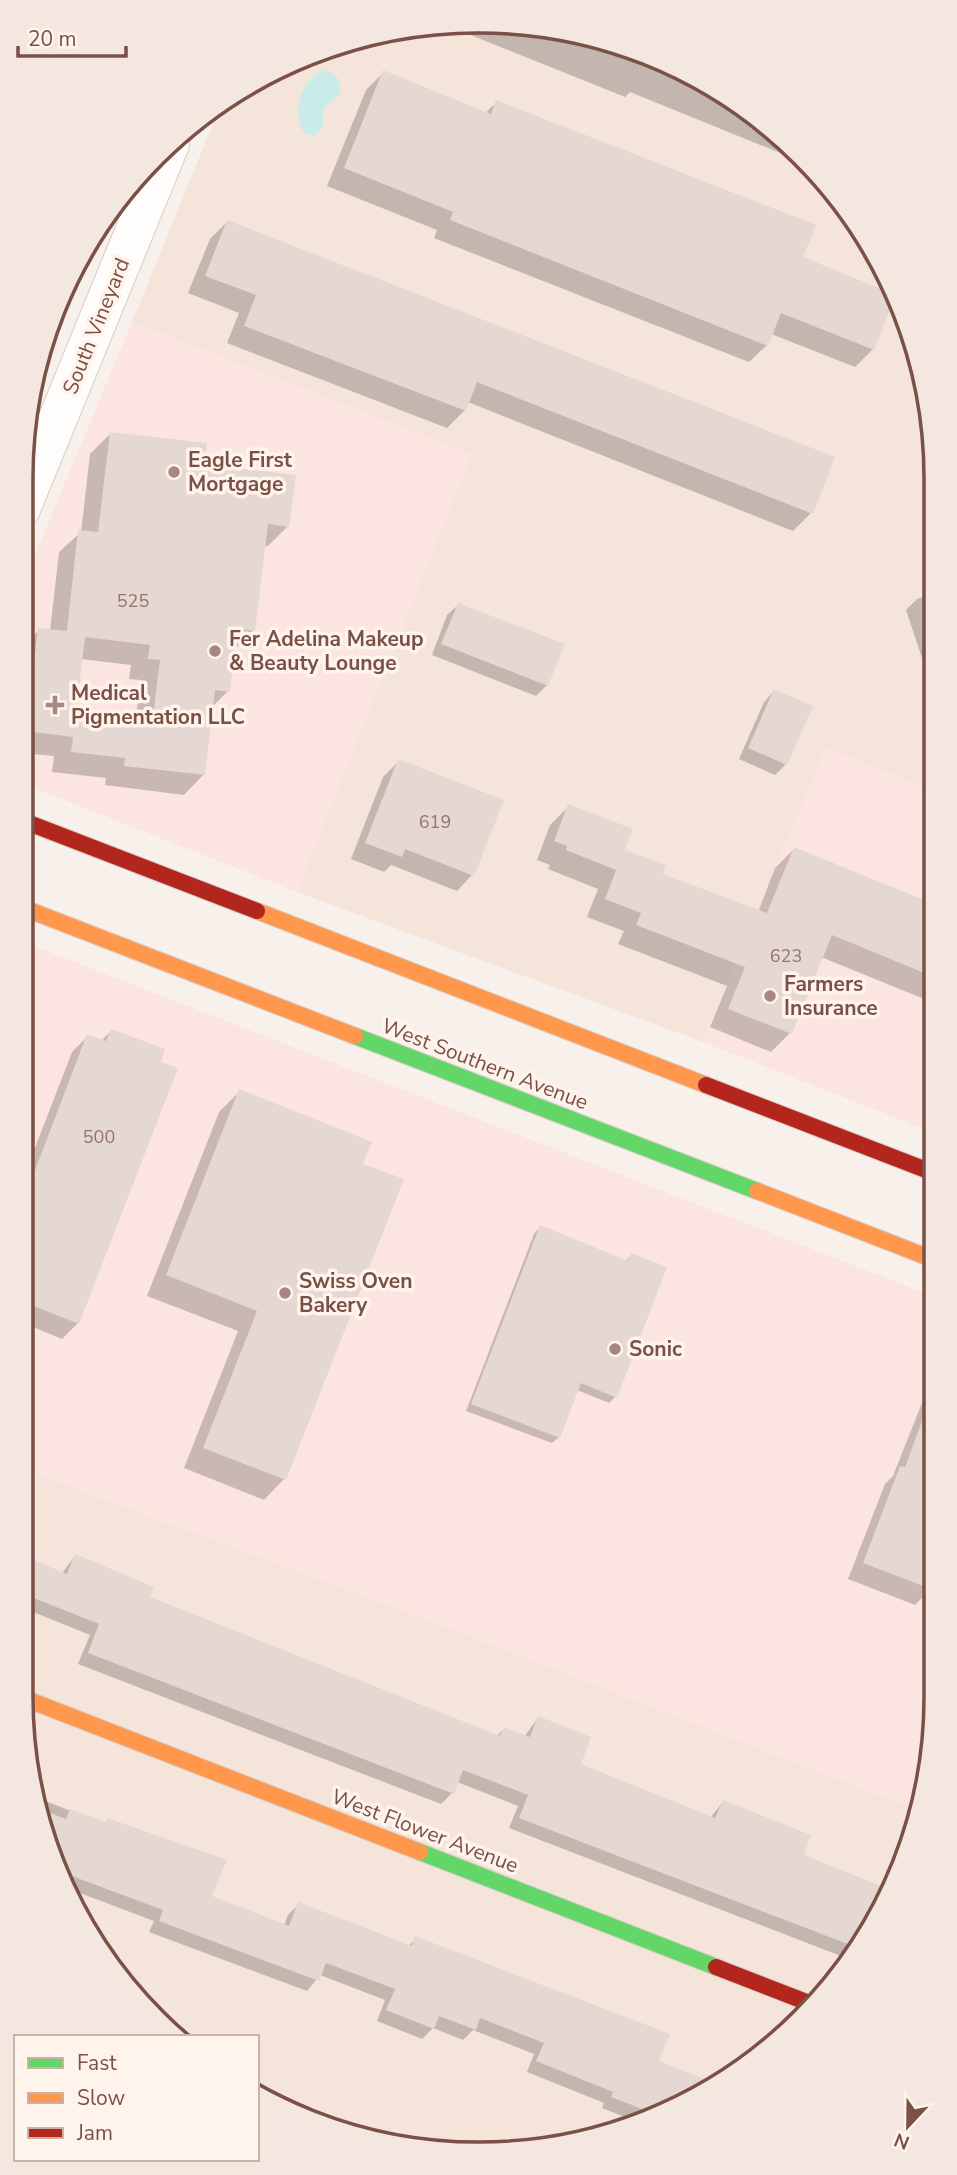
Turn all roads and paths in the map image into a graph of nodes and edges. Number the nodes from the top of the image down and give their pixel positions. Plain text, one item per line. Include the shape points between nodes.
1 (160, 168) edge
2 (33, 480) edge
3 (33, 825) edge
4 (33, 912) edge
5 (924, 1168) edge
6 (924, 1256) edge
7 (33, 1702) edge
8 (803, 2001) edge

1 - 2 street, South Vineyard
3 - 5 main road
4 - 6 main road, West Southern Avenue
7 - 8 main road, West Flower Avenue

